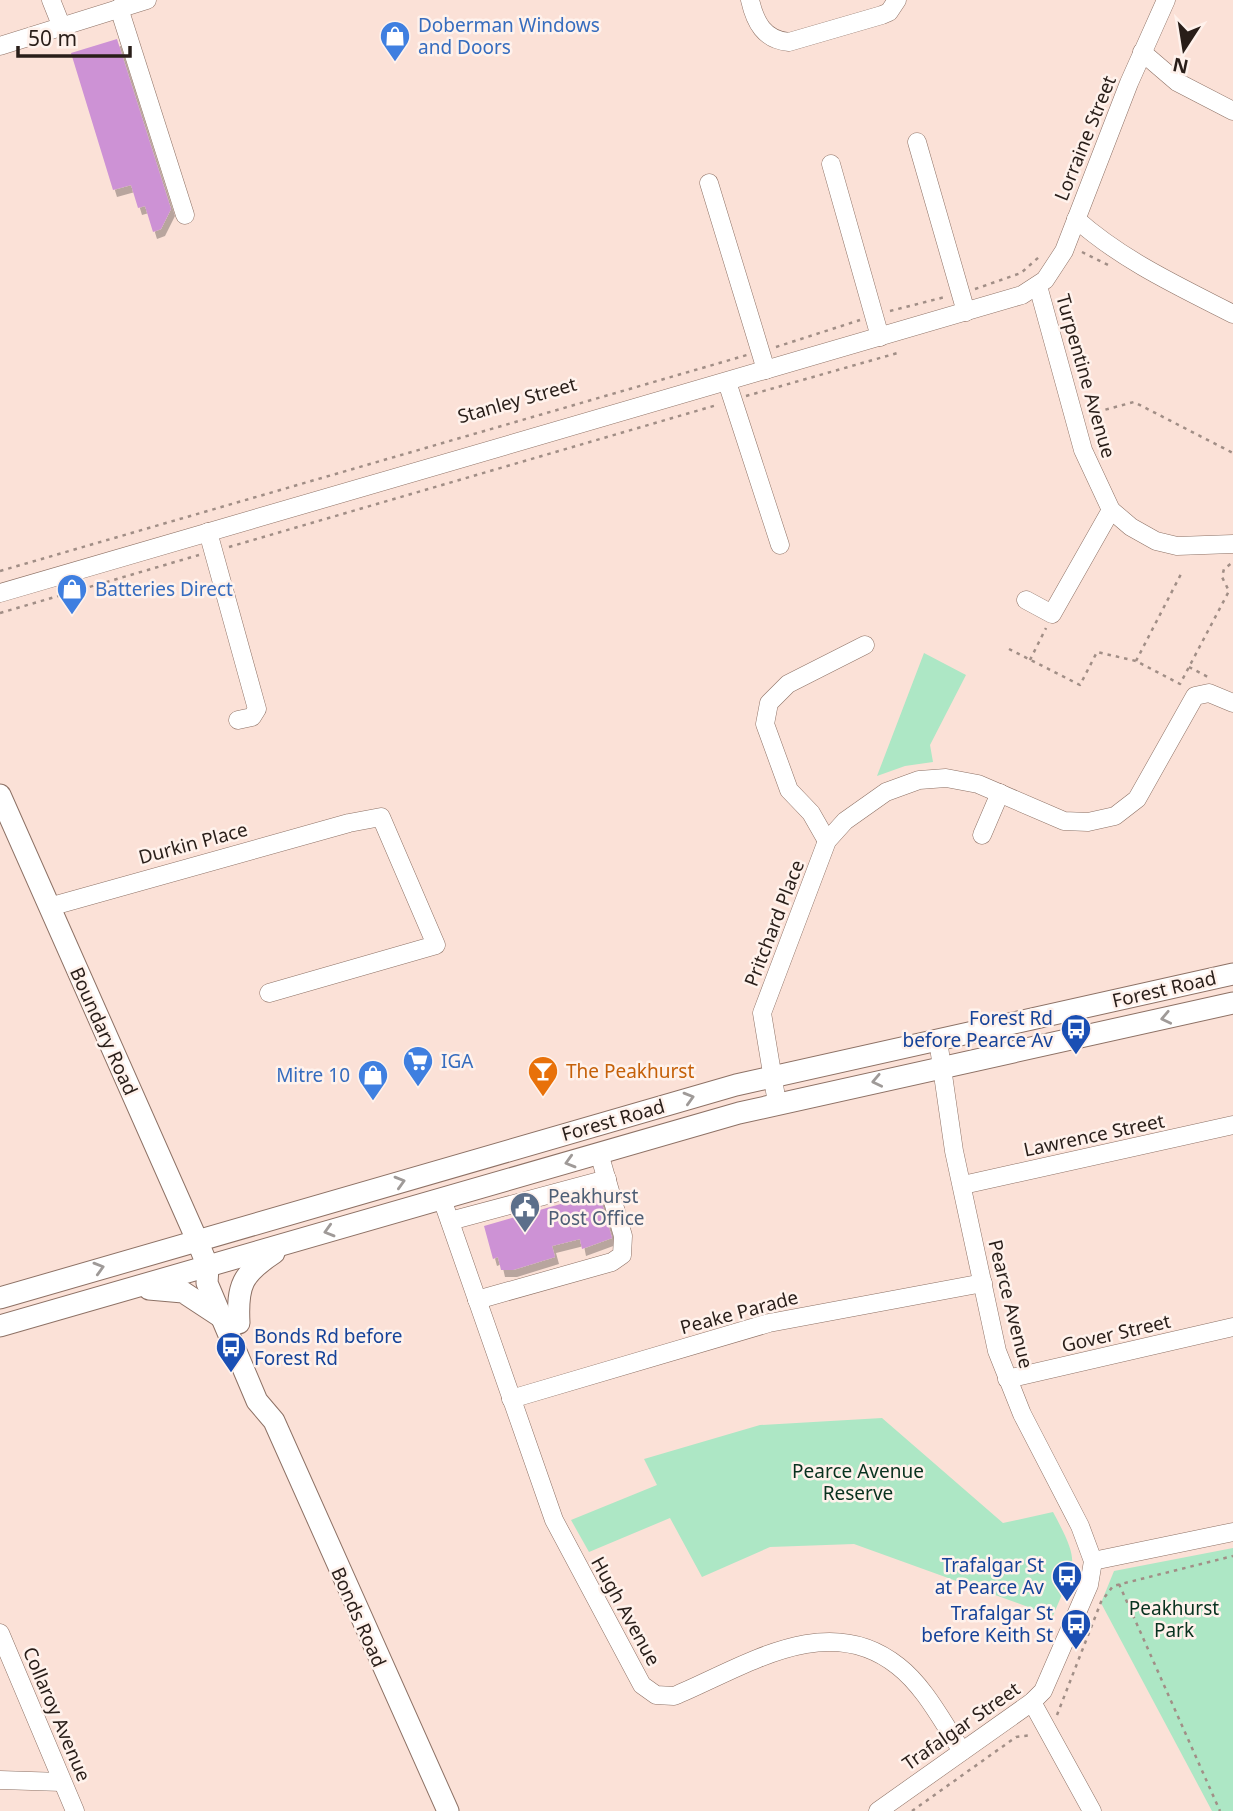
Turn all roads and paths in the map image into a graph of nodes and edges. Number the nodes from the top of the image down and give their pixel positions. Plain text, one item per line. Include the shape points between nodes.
1 (51, 0) edge
2 (146, 0) edge
3 (750, 0) edge
4 (897, 0) edge
5 (1166, 0) edge
6 (119, 8) junction
7 (61, 25) junction
8 (0, 46) edge
9 (1142, 52) junction
10 (1233, 111) edge
11 (917, 142) dead end
12 (831, 164) dead end
13 (709, 183) dead end
14 (185, 215) dead end
15 (1076, 219) junction
16 (1039, 257) dead end
17 (1038, 286) junction
18 (960, 293) junction
19 (966, 312) junction
20 (1233, 314) edge
21 (873, 316) junction
22 (880, 337) junction
23 (760, 352) junction
24 (901, 352) dead end
25 (766, 370) junction
26 (727, 382) junction
27 (734, 400) dead end
28 (721, 404) dead end
29 (1087, 414) dead end
30 (1233, 453) edge
31 (1111, 510) junction
32 (208, 532) junction
33 (1233, 544) edge
34 (780, 545) dead end
35 (213, 551) junction
36 (1233, 562) edge
37 (0, 571) edge
38 (1181, 573) dead end
39 (0, 593) edge
40 (1026, 600) dead end
41 (0, 613) edge
42 (1049, 621) dead end
43 (865, 645) dead end
44 (1009, 649) dead end
45 (1030, 660) junction
46 (1136, 661) junction
47 (1233, 703) edge
48 (238, 720) dead end
49 (1000, 793) junction
50 (0, 795) edge
51 (982, 835) dead end
52 (827, 841) junction
53 (49, 907) junction
54 (1233, 974) edge
55 (269, 993) dead end
56 (1233, 1003) edge
57 (938, 1040) junction
58 (944, 1067) junction
59 (771, 1077) junction
60 (777, 1103) junction
61 (1233, 1125) edge
62 (599, 1153) junction
63 (607, 1179) junction
64 (963, 1185) junction
65 (442, 1199) junction
66 (450, 1221) junction
67 (197, 1240) junction
68 (290, 1242) junction
69 (208, 1267) junction
70 (983, 1283) junction
71 (133, 1288) junction
72 (0, 1298) edge
73 (477, 1300) junction
74 (231, 1321) junction
75 (0, 1326) edge
76 (1233, 1327) edge
77 (1007, 1379) junction
78 (511, 1399) junction
79 (1233, 1532) edge
80 (1233, 1556) edge
81 (1093, 1562) junction
82 (1119, 1584) junction
83 (0, 1633) edge
84 (1032, 1702) junction
85 (1057, 1715) dead end
86 (1037, 1739) dead end
87 (962, 1751) junction
88 (0, 1780) edge
89 (62, 1782) junction
90 (75, 1811) edge
91 (449, 1811) edge
92 (878, 1811) edge
93 (912, 1811) edge
94 (1092, 1811) edge
95 (1220, 1811) edge

1 - 7 street
2 - 6 street
3 - 4 street via 756,23 779,41 789,42 889,12
5 - 9 street, Lorraine Street
6 - 7 street
6 - 14 street
7 - 8 street
9 - 10 street via 1167,74
9 - 15 street, Lorraine Street
11 - 18 street
12 - 21 street
13 - 23 street
15 - 17 street, Lorraine Street via 1056,267
15 - 20 street via 1102,242
16 - 18 path, Stanley Street via 1011,278
17 - 19 street
17 - 31 street, Turpentine Avenue via 1083,450
18 - 19 street
18 - 21 path, Stanley Street
19 - 22 street
21 - 22 street
21 - 23 path, Stanley Street
22 - 25 street
23 - 25 street
23 - 37 path, Stanley Street
24 - 27 path
25 - 26 street
26 - 32 street
26 - 34 street
28 - 35 path
29 - 30 path via 1134,402
31 - 33 street, Turpentine Avenue via 1156,541 1177,546
31 - 40 street via 1052,614
32 - 35 street
32 - 39 street
35 - 41 path
35 - 48 street via 257,709 252,716
36 - 46 path via 1222,577 1229,591 1180,684
38 - 46 path
42 - 45 path
43 - 52 street via 788,684 769,703 765,724 789,790 811,813
44 - 45 path
45 - 46 path via 1080,685 1097,652
47 - 49 street, Pritchard Place via 1209,693 1195,696 1137,799 1115,816 1075,822 1045,815
49 - 51 street
49 - 52 street, Pritchard Place via 957,778 903,785 864,806
50 - 53 main road, Boundary Road
52 - 59 street, Pritchard Place via 762,1013
53 - 55 street, Durkin Place via 349,822 381,817 436,945
53 - 67 main road, Boundary Road
54 - 57 main road, Forest Road
56 -> 58 main road, Forest Road
57 - 58 street, Pearce Avenue
57 - 59 main road, Forest Road
58 -> 60 main road, Forest Road
58 - 64 street, Pearce Avenue
59 - 60 street, Pritchard Place
67 -> 59 main road, Forest Road
60 - 62 main road, Forest Road
61 - 64 street, Lawrence Street
62 - 63 street
62 -> 65 main road, Forest Road
63 - 66 street
63 - 73 street via 625,1244 622,1255 612,1262
64 - 70 street, Pearce Avenue
65 - 66 street, Hugh Avenue
65 -> 68 main road, Forest Road
66 - 73 street, Hugh Avenue
67 - 69 main road, Boundary Road
72 -> 67 main road, Forest Road
68 - 69 main road, Forest Road
68 - 74 main road via 247,1273
69 - 71 main road, Forest Road
69 - 74 main road, Bonds Road via 220,1279
70 - 77 street, Pearce Avenue
70 - 78 street, Peake Parade via 769,1323
71 - 74 main road via 183,1292
71 - 75 main road, Forest Road
73 - 78 street, Hugh Avenue
74 - 91 main road, Bonds Road via 272,1398 274,1420
76 - 77 street, Gover Street
77 - 81 street, Pearce Avenue via 1080,1526
78 - 87 street, Hugh Avenue via 565,1544 648,1691 674,1696 783,1648 840,1642 869,1649 898,1666
79 - 81 street
80 - 82 path
81 - 84 street, Trafalgar Street via 1089,1585 1054,1670
82 - 85 path via 1101,1602
82 - 95 path
83 - 89 street, Collaroy Avenue
84 - 87 street, Trafalgar Street
84 - 94 street
86 - 93 path via 1028,1734 1016,1737
87 - 92 street, Trafalgar Street
88 - 89 street
89 - 90 street, Collaroy Avenue

